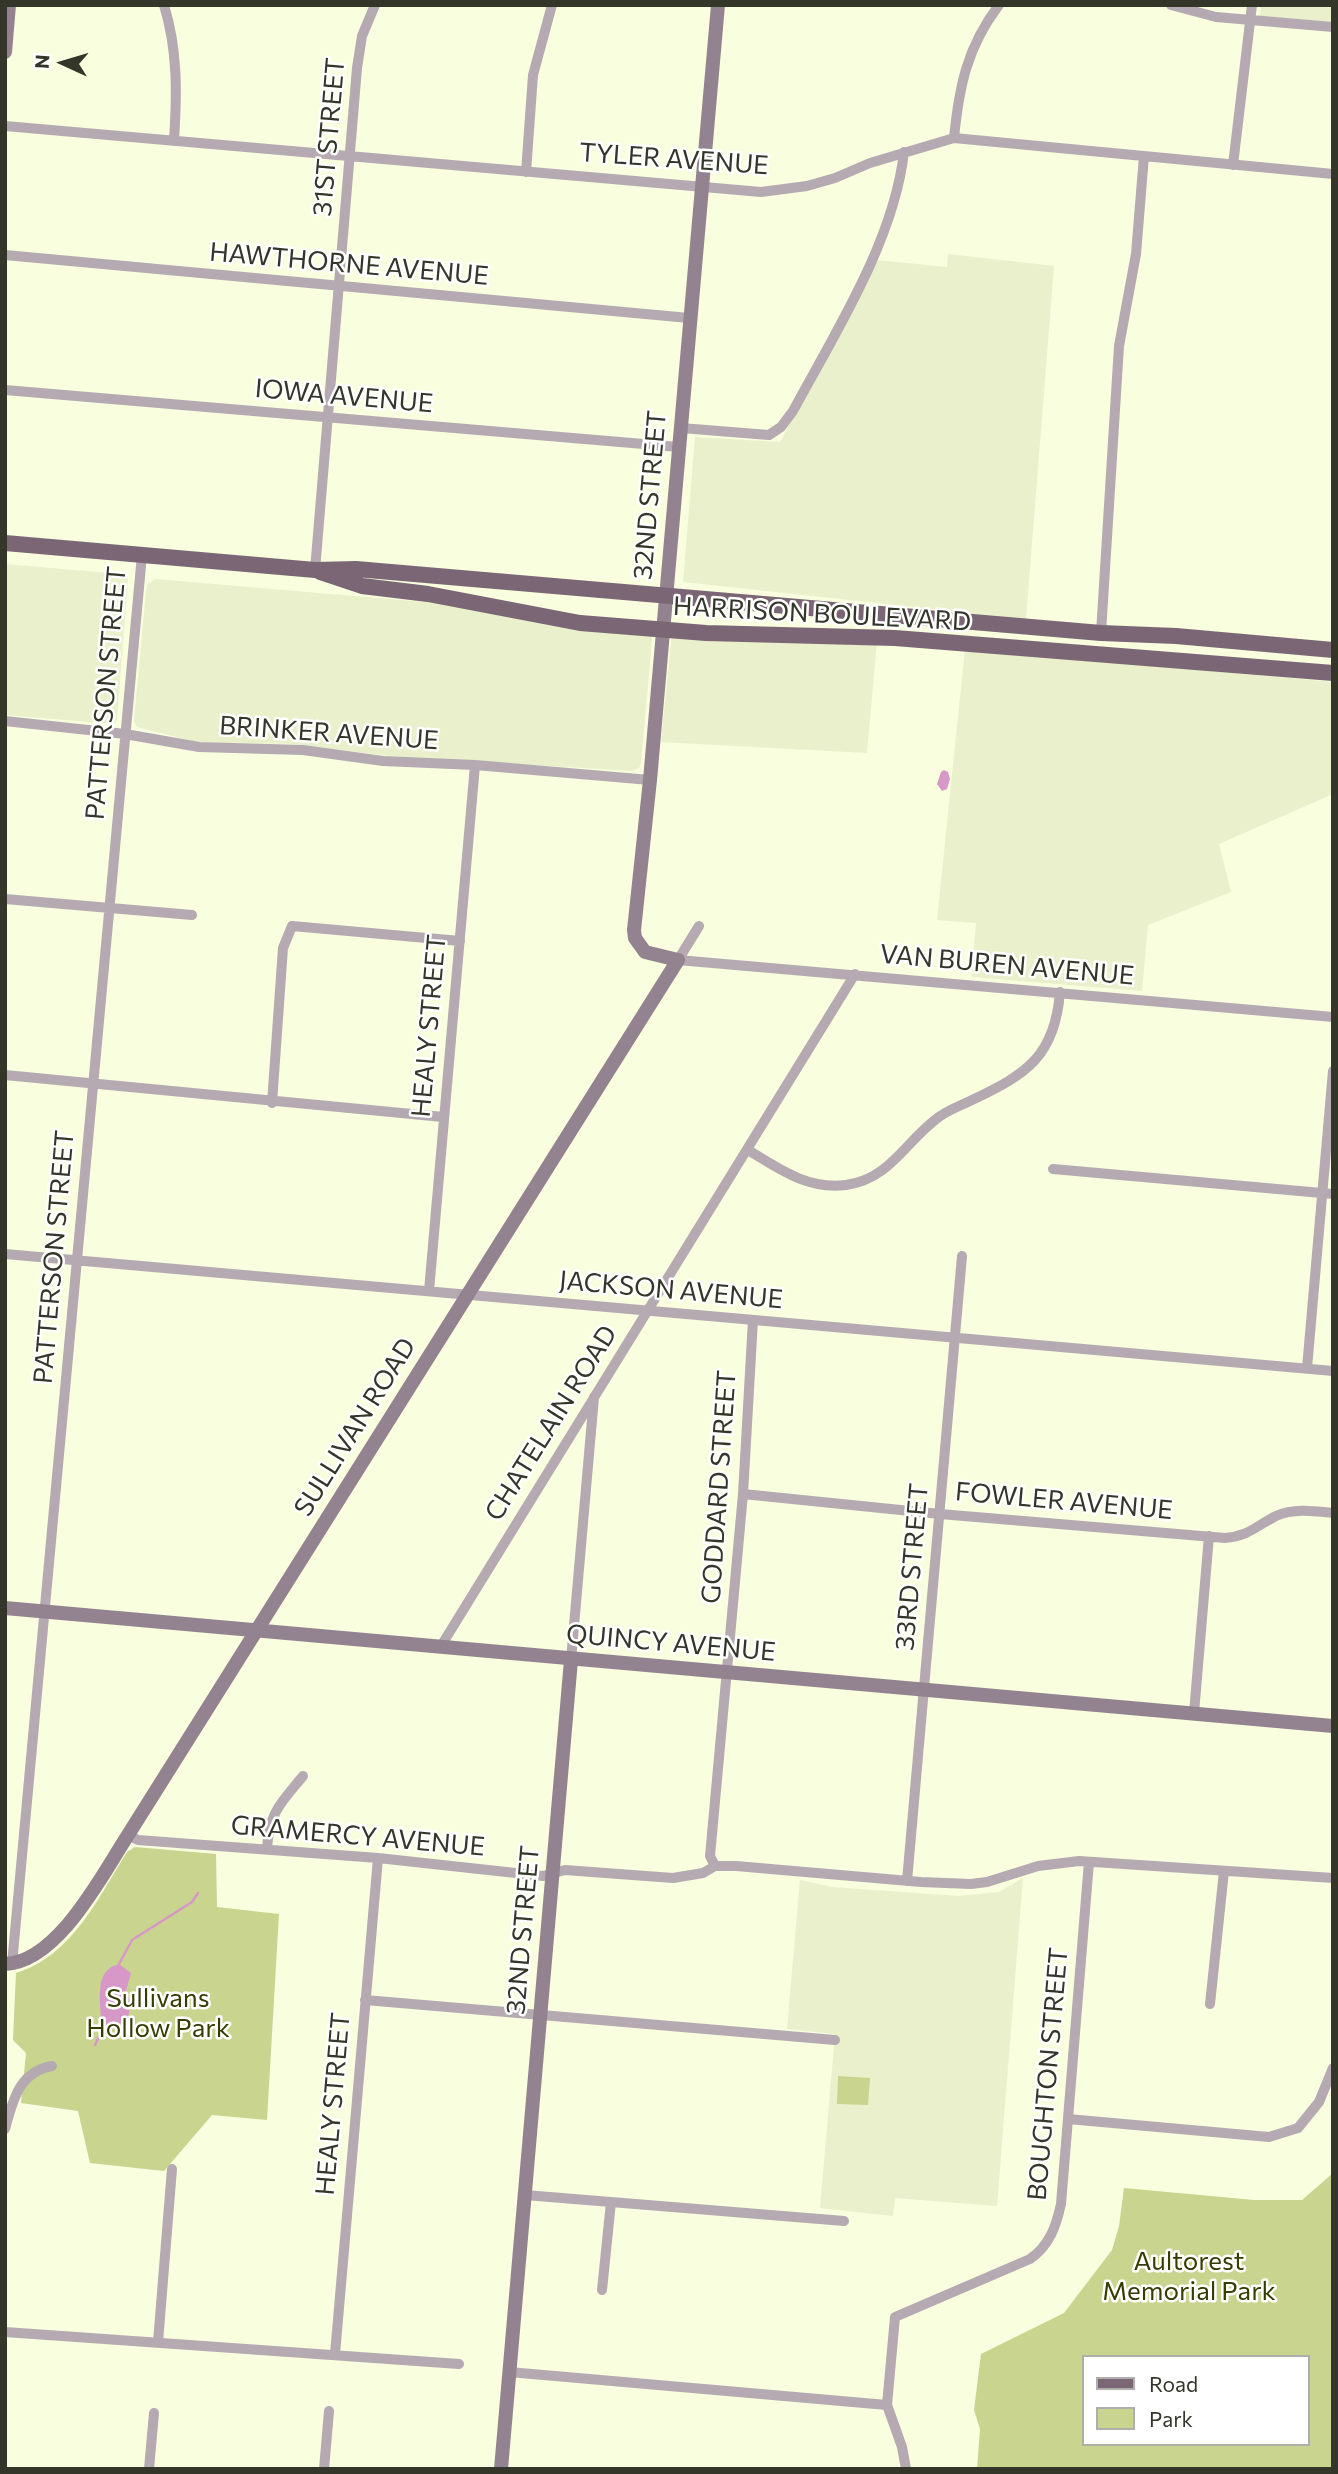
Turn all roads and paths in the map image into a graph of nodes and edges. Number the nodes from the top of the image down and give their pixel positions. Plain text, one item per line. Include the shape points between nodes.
1 (9, 5) edge
2 (164, 5) edge
3 (375, 5) edge
4 (552, 5) edge
5 (718, 5) edge
6 (999, 5) edge
7 (1171, 5) edge
8 (1252, 5) edge
9 (1250, 20) junction
10 (1333, 27) edge
11 (5, 52) edge
12 (5, 126) edge
13 (954, 138) junction
14 (174, 141) junction
15 (904, 152) junction
16 (349, 156) junction
17 (1144, 156) junction
18 (1233, 165) junction
19 (526, 172) junction
20 (1333, 174) edge
21 (701, 186) junction
22 (5, 255) edge
23 (339, 285) junction
24 (690, 318) junction
25 (5, 390) edge
26 (327, 418) junction
27 (681, 428) junction
28 (679, 447) junction
29 (5, 543) edge
30 (142, 555) junction
31 (315, 570) junction
32 (666, 595) junction
33 (663, 631) junction
34 (1101, 633) junction
35 (1333, 650) edge
36 (1333, 673) edge
37 (5, 722) edge
38 (125, 734) junction
39 (475, 765) junction
40 (650, 780) junction
41 (5, 899) edge
42 (110, 908) junction
43 (192, 915) dead end
44 (699, 926) dead end
45 (460, 941) junction
46 (678, 960) junction
47 (855, 974) junction
48 (1060, 992) junction
49 (1333, 1017) edge
50 (1333, 1071) edge
51 (5, 1075) edge
52 (93, 1082) junction
53 (272, 1102) junction
54 (443, 1117) junction
55 (748, 1150) junction
56 (1053, 1169) dead end
57 (1327, 1194) edge
58 (5, 1254) edge
59 (962, 1256) dead end
60 (77, 1260) junction
61 (429, 1291) junction
62 (467, 1294) junction
63 (649, 1310) junction
64 (753, 1320) junction
65 (955, 1337) junction
66 (1307, 1368) junction
67 (1333, 1371) edge
68 (594, 1395) junction
69 (743, 1494) junction
70 (1333, 1513) edge
71 (940, 1514) junction
72 (1209, 1536) junction
73 (5, 1608) edge
74 (44, 1612) junction
75 (256, 1631) junction
76 (441, 1646) junction
77 (571, 1660) junction
78 (727, 1672) junction
79 (924, 1689) junction
80 (1194, 1713) junction
81 (1333, 1726) edge
82 (303, 1776) dead end
83 (128, 1835) junction
84 (267, 1849) junction
85 (378, 1858) junction
86 (1088, 1862) junction
87 (715, 1866) junction
88 (1224, 1871) junction
89 (553, 1873) junction
90 (1333, 1878) edge
91 (907, 1881) junction
92 (9, 1964) edge
93 (365, 2000) junction
94 (1210, 2004) dead end
95 (540, 2014) junction
96 (835, 2040) dead end
97 (52, 2066) dead end
98 (1333, 2068) edge
99 (1068, 2119) junction
100 (5, 2129) edge
101 (172, 2169) dead end
102 (524, 2195) junction
103 (611, 2202) junction
104 (844, 2221) dead end
105 (603, 2290) dead end
106 (5, 2332) edge
107 (158, 2342) junction
108 (334, 2354) junction
109 (459, 2364) dead end
110 (509, 2372) junction
111 (887, 2405) junction
112 (329, 2411) dead end
113 (153, 2413) dead end
114 (149, 2469) edge
115 (324, 2469) edge
116 (501, 2469) edge
117 (906, 2469) edge

1 - 11 street
2 - 14 street via 176,55
3 - 16 street, 31ST STREET via 362,36
4 - 19 street via 533,75
5 - 21 street, 32ND STREET
6 - 13 street via 973,47 963,74
7 - 9 street
8 - 9 street
9 - 10 street
9 - 18 street
12 - 14 street, TYLER AVENUE
13 - 15 street, TYLER AVENUE
13 - 17 street, TYLER AVENUE
14 - 16 street, TYLER AVENUE
15 - 21 street, TYLER AVENUE via 807,186 761,192
15 - 27 street via 901,178 872,262 781,427 769,435
16 - 19 street, TYLER AVENUE
16 - 23 street, 31ST STREET
17 - 18 street, TYLER AVENUE
17 - 34 street via 1136,254 1119,346
18 - 20 street, TYLER AVENUE
19 - 21 street, TYLER AVENUE
21 - 24 street, 32ND STREET
22 - 23 street, HAWTHORNE AVENUE
23 - 24 street, HAWTHORNE AVENUE
23 - 26 street, 31ST STREET
24 - 27 street, 32ND STREET
25 - 26 street, IOWA AVENUE
26 - 28 street, IOWA AVENUE
26 - 31 street, 31ST STREET
27 - 28 street, 32ND STREET
28 - 32 street, 32ND STREET
29 - 30 main road, HARRISON BOULEVARD
30 - 31 main road, HARRISON BOULEVARD
30 - 38 street, PATTERSON STREET
31 - 32 main road, HARRISON BOULEVARD via 356,569
31 - 33 main road, HARRISON BOULEVARD via 362,586 564,621
32 - 33 street, 32ND STREET
32 - 34 main road, HARRISON BOULEVARD
33 - 36 main road, HARRISON BOULEVARD via 895,638
33 - 40 street, 32ND STREET
34 - 35 main road, HARRISON BOULEVARD
37 - 38 street, BRINKER AVENUE
38 - 39 street, BRINKER AVENUE via 199,747 303,750 383,761
38 - 42 street, PATTERSON STREET
39 - 40 street, BRINKER AVENUE
39 - 45 street, HEALY STREET
40 - 46 street, 32ND STREET via 635,938 645,952
41 - 42 street
42 - 43 street
42 - 52 street, PATTERSON STREET
44 - 46 street, SULLIVAN ROAD
45 - 53 street via 292,926 283,948
45 - 54 street, HEALY STREET
46 - 47 street, VAN BUREN AVENUE
46 - 62 street, SULLIVAN ROAD
47 - 48 street, VAN BUREN AVENUE
47 - 55 street, CHATELAIN ROAD
48 - 49 street, VAN BUREN AVENUE
48 - 55 street via 1049,1041 1031,1066 1004,1085 937,1118 897,1159 869,1179 835,1186 813,1184
50 - 57 street
51 - 52 street
52 - 53 street
52 - 60 street, PATTERSON STREET
53 - 54 street
54 - 61 street, HEALY STREET
55 - 63 street, CHATELAIN ROAD
56 - 57 street
57 - 66 street
58 - 60 street, JACKSON AVENUE
59 - 65 street, 33RD STREET
60 - 61 street, JACKSON AVENUE
60 - 74 street, PATTERSON STREET
61 - 62 street, JACKSON AVENUE
62 - 63 street, JACKSON AVENUE
62 - 75 street, SULLIVAN ROAD
63 - 64 street, JACKSON AVENUE
63 - 68 street, CHATELAIN ROAD
64 - 65 street, JACKSON AVENUE
64 - 69 street, GODDARD STREET
65 - 66 street, JACKSON AVENUE
65 - 71 street, 33RD STREET
66 - 67 street, JACKSON AVENUE
68 - 76 street, CHATELAIN ROAD
68 - 77 street, 32ND STREET
69 - 71 street, FOWLER AVENUE
69 - 78 street, GODDARD STREET
70 - 72 street, FOWLER AVENUE via 1284,1514 1244,1535
71 - 72 street, FOWLER AVENUE
71 - 79 street, 33RD STREET
72 - 80 street
73 - 74 street, QUINCY AVENUE
74 - 75 street, QUINCY AVENUE
74 - 92 street, PATTERSON STREET
75 - 76 street, QUINCY AVENUE
75 - 83 street, SULLIVAN ROAD
76 - 77 street, QUINCY AVENUE
77 - 78 street, QUINCY AVENUE
77 - 89 street, 32ND STREET
78 - 79 street, QUINCY AVENUE
78 - 87 street, GODDARD STREET via 710,1856
79 - 80 street, QUINCY AVENUE
79 - 91 street, 33RD STREET
80 - 81 street, QUINCY AVENUE
82 - 84 street via 275,1810
83 - 84 street, GRAMERCY AVENUE via 138,1840
83 - 92 street, SULLIVAN ROAD via 59,1935
84 - 85 street, GRAMERCY AVENUE
85 - 89 street, GRAMERCY AVENUE via 543,1876
85 - 93 street, HEALY STREET
86 - 88 street, GRAMERCY AVENUE
86 - 91 street, GRAMERCY AVENUE via 1038,1866 971,1884
86 - 99 street, BOUGHTON STREET
87 - 89 street, GRAMERCY AVENUE via 673,1878
87 - 91 street, GRAMERCY AVENUE
88 - 90 street, GRAMERCY AVENUE
88 - 94 street
89 - 95 street, 32ND STREET
93 - 95 street
93 - 108 street, HEALY STREET
95 - 96 street
95 - 102 street, 32ND STREET
97 - 100 street via 38,2069 23,2082
98 - 99 street via 1319,2102 1298,2128 1269,2137
99 - 111 street, BOUGHTON STREET via 1053,2233 1039,2253 1017,2266 895,2317
101 - 107 street
102 - 103 street
102 - 110 street, 32ND STREET
103 - 104 street
103 - 105 street
106 - 107 street
107 - 108 street
108 - 109 street
110 - 111 street
110 - 116 street, 32ND STREET
111 - 117 street
112 - 115 street
113 - 114 street

